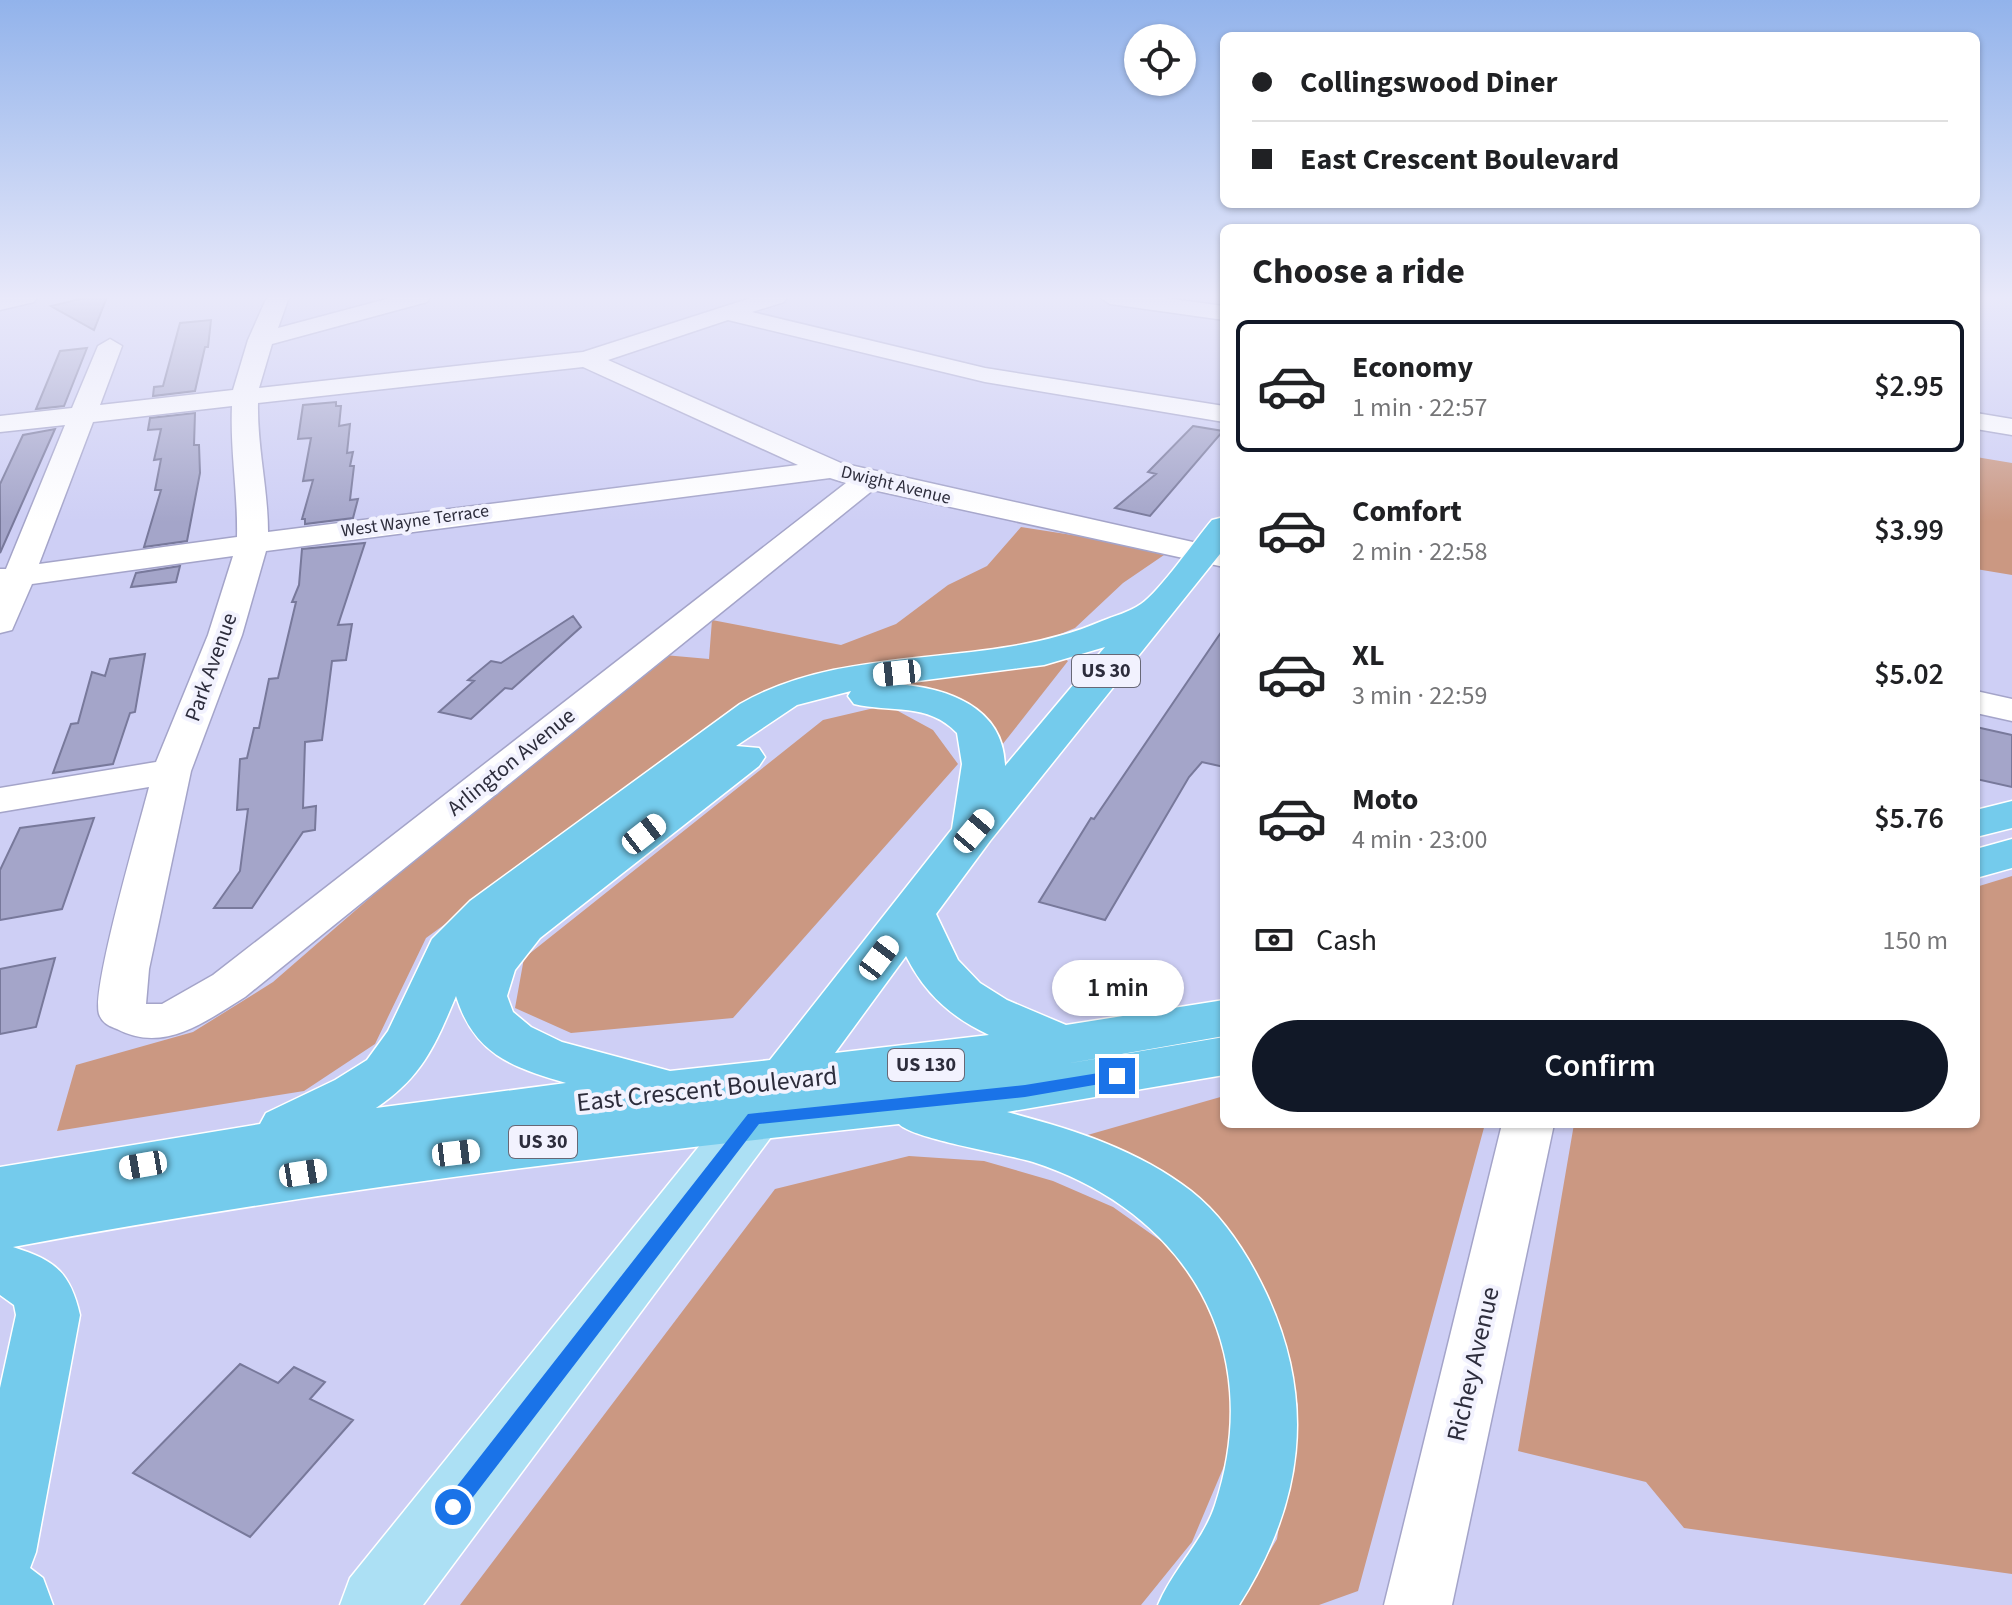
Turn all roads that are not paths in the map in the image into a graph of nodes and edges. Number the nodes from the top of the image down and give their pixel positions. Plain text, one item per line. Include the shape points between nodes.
1 (100, 372) edge
2 (249, 372) edge
3 (470, 372) edge
4 (615, 372) edge
5 (972, 372) edge
6 (245, 397) junction
7 (1220, 413) edge
8 (84, 415) junction
9 (1980, 422) edge
10 (0, 424) edge
11 (2012, 427) edge
12 (831, 469) junction
13 (867, 480) junction
14 (252, 545) junction
15 (1217, 546) edge
16 (10, 577) edge
17 (1154, 612) junction
18 (0, 623) edge
19 (1980, 703) edge
20 (2012, 710) edge
21 (172, 771) junction
22 (0, 800) edge
23 (2012, 814) edge
24 (1980, 823) edge
25 (974, 831) junction
26 (2012, 853) edge
27 (1980, 863) edge
28 (912, 914) junction
29 (1220, 1019) edge
30 (144, 1023) joint
31 (1064, 1045) junction
32 (1220, 1057) edge
33 (680, 1090) junction
34 (770, 1099) junction
35 (884, 1104) junction
36 (1527, 1128) edge
37 (252, 1145) junction
38 (0, 1190) edge
39 (0, 1225) edge
40 (0, 1269) edge
41 (0, 1552) edge
42 (0, 1591) edge
43 (378, 1604) edge
44 (16, 1605) edge
45 (1195, 1605) edge
46 (1418, 1605) edge

1 - 8 street
2 - 6 street, Park Avenue
3 - 6 street
4 - 12 street, Dwight Avenue
5 - 7 street
6 - 8 street
6 - 14 street, Park Avenue
8 - 10 street
8 - 16 street
9 - 11 street
12 - 13 street, Dwight Avenue
12 - 14 street, West Wayne Terrace
13 - 15 street, Dwight Avenue
13 - 30 street, Arlington Avenue via 229,986 173,1019
14 - 16 street, West Wayne Terrace
14 - 21 street, Park Avenue via 225,635
15 - 17 highway, US 30
16 - 18 street
17 - 25 highway, US 30
17 - 37 highway via 1044,654 828,683 768,704 467,931 438,971 411,1039 386,1074
19 - 20 street
21 - 22 street
21 - 30 street, Park Avenue via 126,969 122,1012
23 - 24 highway
25 - 28 highway, US 30
25 - 33 highway via 983,752 977,731 954,712 915,698 847,698 789,723 523,927 498,953 484,992 490,1020 503,1037 554,1062
26 - 27 highway
28 - 31 highway via 930,956 965,999
28 - 34 highway, US 30
29 - 31 highway, East Crescent Boulevard / US 130
31 - 34 highway, East Crescent Boulevard / US 130 via 933,1064
32 - 35 highway, East Crescent Boulevard / US 130 via 1025,1091
33 - 34 highway, East Crescent Boulevard / US 130
33 - 37 highway, East Crescent Boulevard / US 130
34 - 35 highway, East Crescent Boulevard / US 30
34 - 39 highway, East Crescent Boulevard / US 30
34 - 43 main road
35 - 45 highway via 1087,1158 1170,1209 1228,1276 1260,1360 1265,1441 1252,1504 1229,1558
36 - 46 street, Richey Avenue
37 - 38 highway, East Crescent Boulevard
40 - 41 highway via 25,1275 39,1286 48,1315
42 - 44 highway

